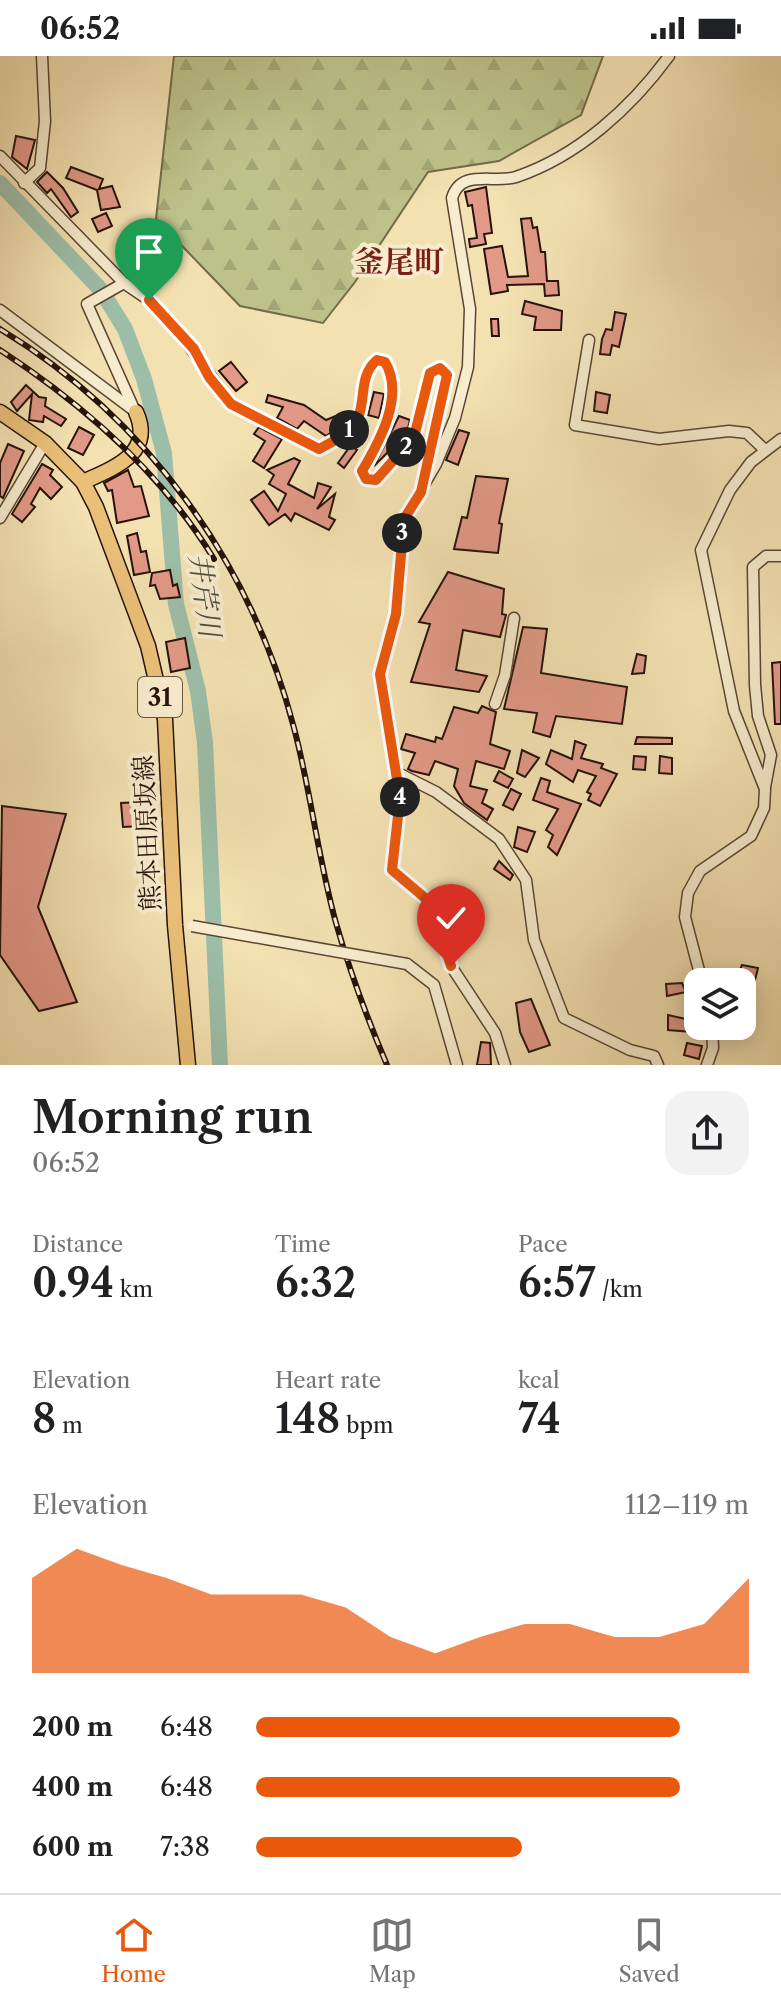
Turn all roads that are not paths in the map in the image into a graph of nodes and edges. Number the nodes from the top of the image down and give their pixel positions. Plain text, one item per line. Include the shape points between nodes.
1 (42, 56) edge
2 (669, 56) edge
3 (0, 156) edge
4 (24, 183) junction
5 (124, 283) junction
6 (0, 310) edge
7 (589, 340) dead end
8 (0, 412) edge
9 (136, 412) junction
10 (781, 439) edge
11 (45, 443) junction
12 (765, 450) junction
13 (83, 482) junction
14 (421, 492) junction
15 (0, 518) edge
16 (781, 556) edge
17 (514, 618) dead end
18 (495, 704) dead end
19 (398, 773) junction
20 (765, 789) junction
21 (175, 925) junction
22 (698, 968) edge
23 (713, 1040) edge
24 (188, 1065) edge
25 (457, 1065) edge
26 (505, 1065) edge
27 (658, 1065) edge
28 (707, 1065) edge

1 - 4 street via 45,121 40,168
2 - 14 street via 644,91 552,163 512,179 471,179 453,192 470,309 468,367 455,418
3 - 4 street
4 - 5 street
5 - 9 street via 87,304
5 - 14 street via 174,325 231,404 319,449 358,420 367,369 377,360 385,362 393,386 382,437 362,471 366,479 376,480 414,437 430,373 440,368 447,375
6 - 9 street
7 - 12 street via 575,425 659,439 747,433
8 - 11 main road, 熊本田原坂線 / 31
9 - 13 main road via 142,429 137,449 127,461
10 - 12 street
11 - 13 main road, 熊本田原坂線 / 31
11 - 15 street
12 - 20 street via 730,490 701,550 734,711
13 - 21 main road, 熊本田原坂線 / 31 via 148,646 165,719
14 - 19 street via 404,519 396,614 380,674
16 - 20 street via 766,556 753,567 755,685 771,755
17 - 18 street
19 - 26 street via 392,870 431,903 451,966 495,1033
19 - 27 street via 436,792 499,839 526,880 534,940 564,1018 654,1056
20 - 22 street via 764,808 751,836 700,871 688,893 685,917
21 - 24 main road, 熊本田原坂線 / 31
21 - 25 street, bridge via 407,964 434,985
23 - 28 street

